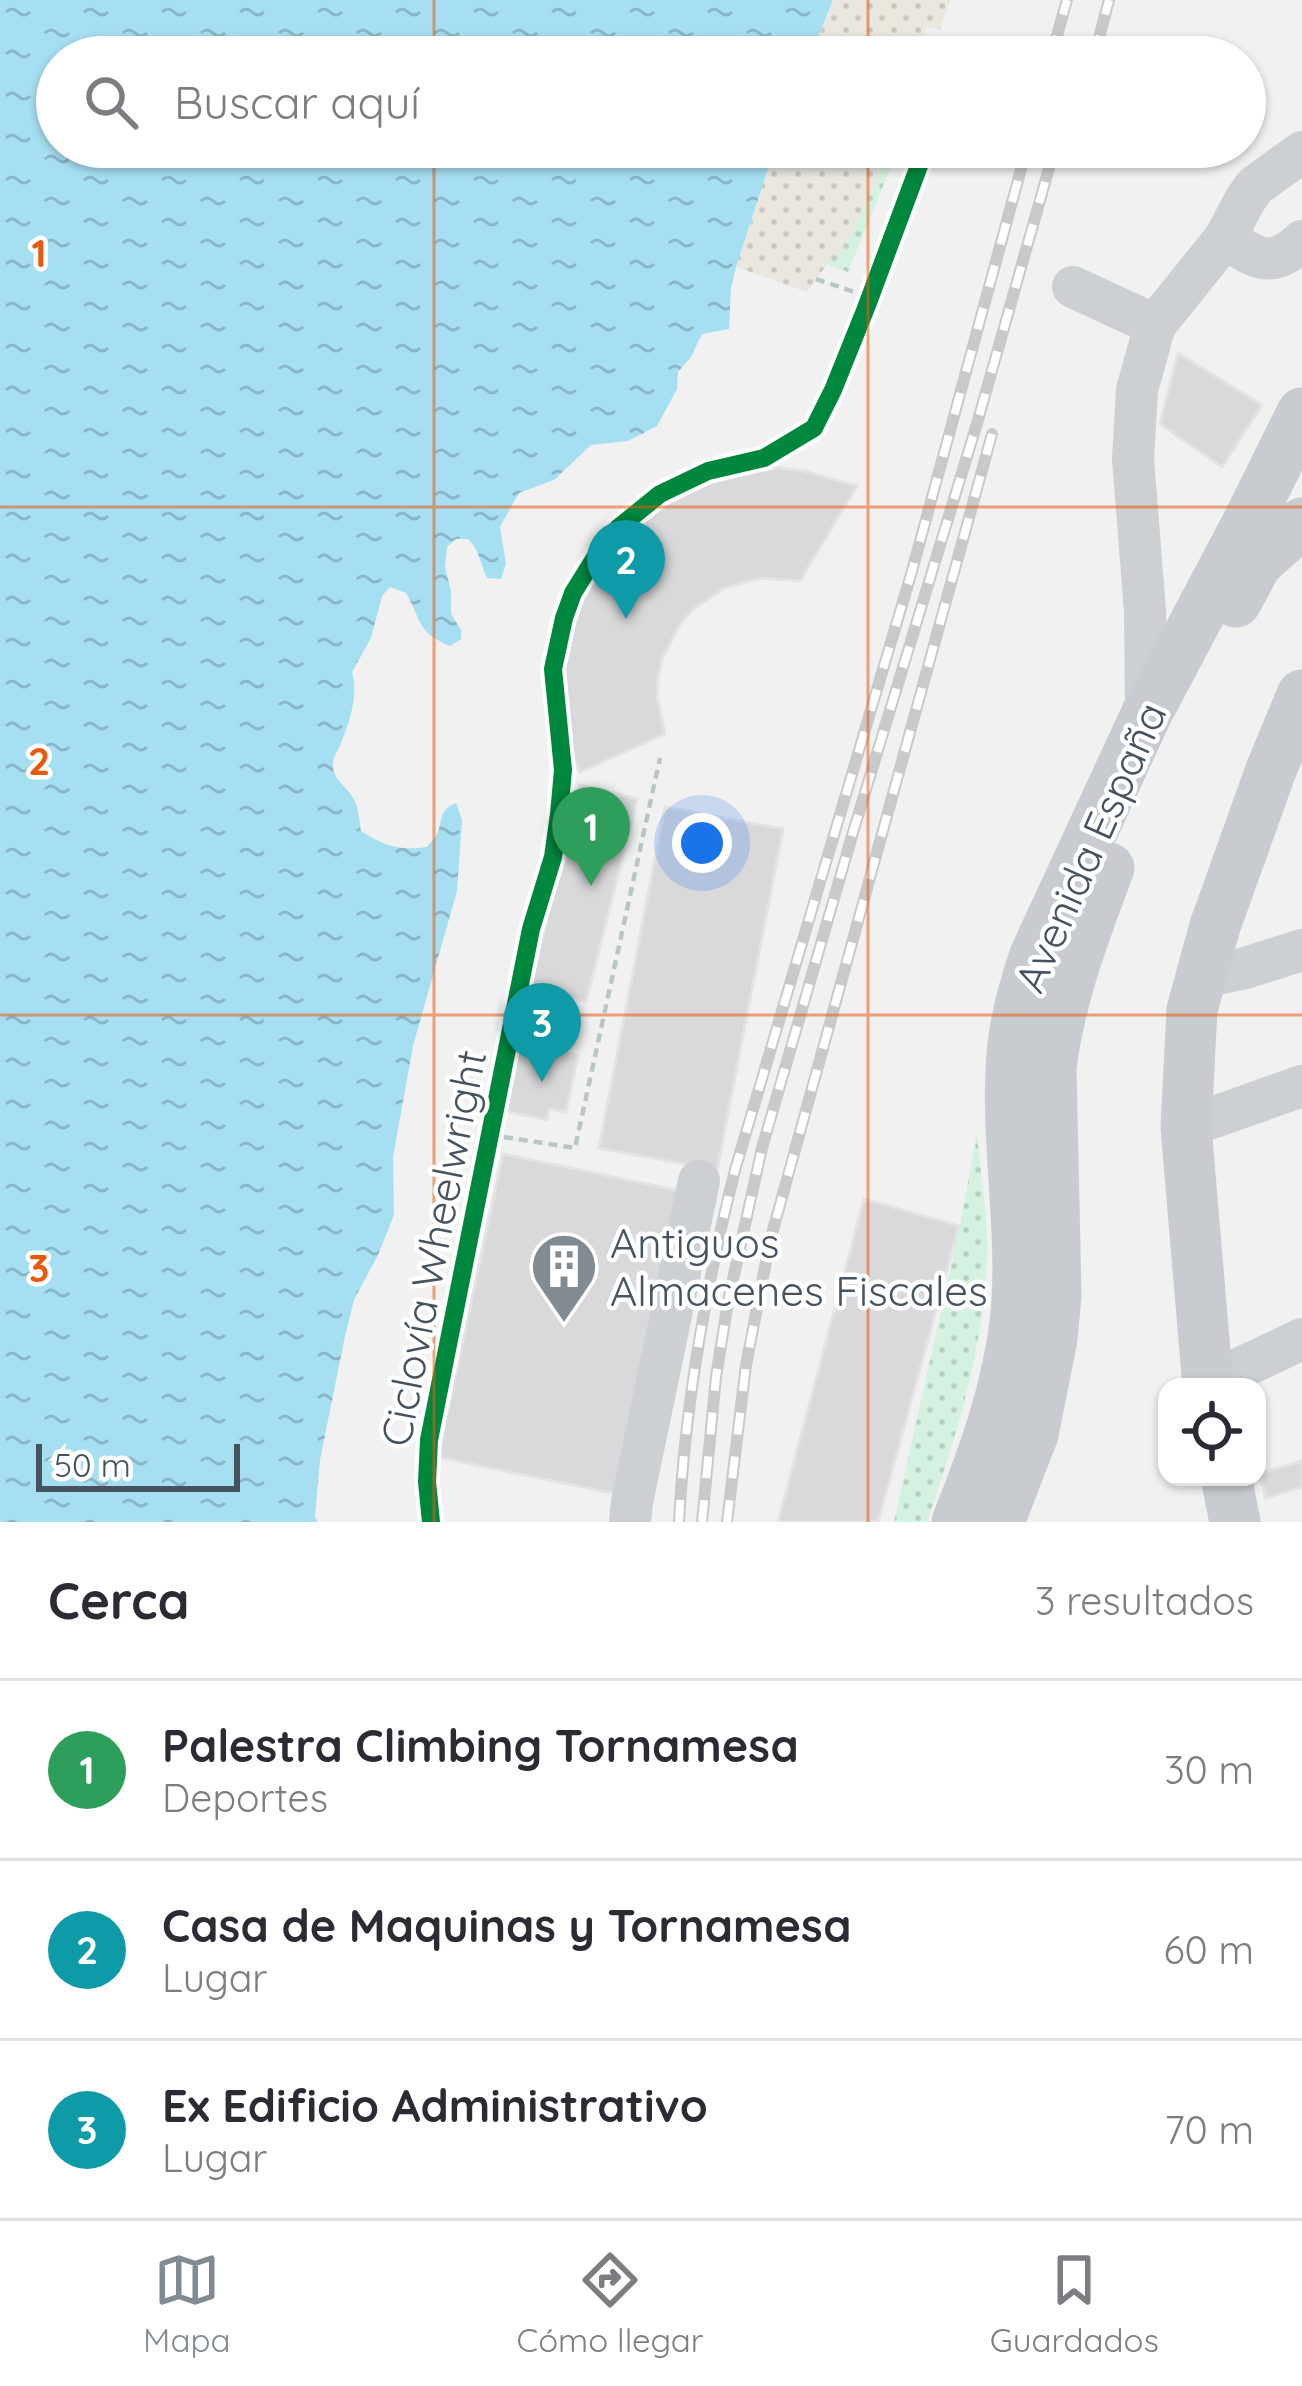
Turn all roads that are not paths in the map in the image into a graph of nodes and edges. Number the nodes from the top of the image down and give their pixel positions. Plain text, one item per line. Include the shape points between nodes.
1 (1302, 152) edge
2 (1225, 238) junction
3 (1302, 242) edge
4 (1073, 287) dead end
5 (1155, 325) junction
6 (1302, 413) edge
7 (1302, 524) edge
8 (1302, 695) edge
9 (1145, 715) junction
10 (1302, 950) edge
11 (1201, 977) junction
12 (1302, 1086) edge
13 (1186, 1126) junction
14 (699, 1181) dead end
15 (1302, 1339) edge
16 (1206, 1378) edge
17 (1221, 1378) edge
18 (1228, 1486) edge
19 (630, 1522) edge
20 (957, 1522) edge
21 (999, 1522) edge
22 (1235, 1522) edge

1 - 2 street via 1255,186
2 - 3 street via 1273,261
2 - 5 street
4 - 5 street
5 - 9 street via 1137,390 1133,458
6 - 9 main road, Avenida España
7 - 21 main road, Avenida España via 1257,563 1209,652 1122,836 1071,969 1051,1067 1052,1340 1033,1434
8 - 11 main road
9 - 20 main road, Avenida España via 1035,955 1017,1017 1017,1300 994,1417
10 - 11 street
11 - 13 main road
12 - 13 street
13 - 16 main road
14 - 19 street
15 - 17 street
18 - 22 main road

